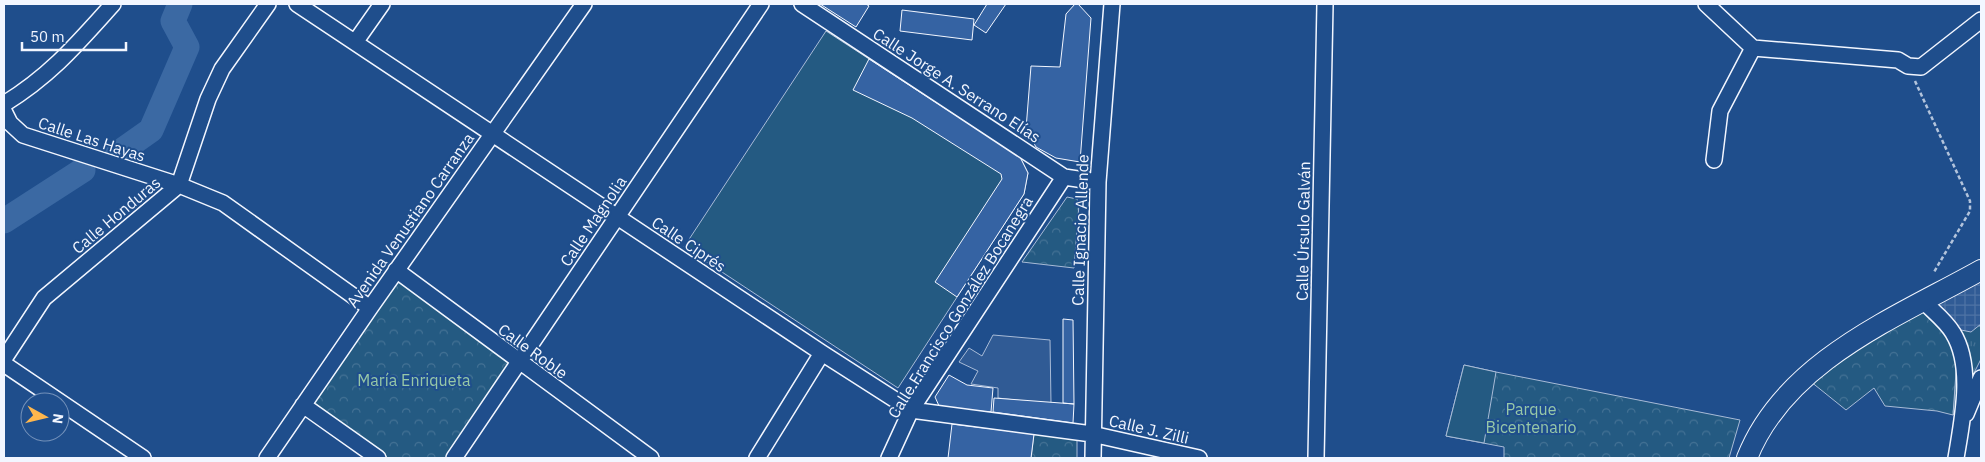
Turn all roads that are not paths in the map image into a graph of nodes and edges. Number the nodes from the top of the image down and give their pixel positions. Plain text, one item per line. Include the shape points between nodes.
1 (113, 4) edge
2 (268, 4) edge
3 (297, 4) edge
4 (382, 4) edge
5 (584, 4) edge
6 (761, 4) edge
7 (802, 4) edge
8 (1112, 4) edge
9 (1325, 4) edge
10 (1706, 4) edge
11 (1981, 20) edge
12 (356, 41) junction
13 (1753, 48) junction
14 (4, 104) edge
15 (4, 111) edge
16 (492, 136) junction
17 (1714, 160) dead end
18 (1064, 177) junction
19 (1098, 182) junction
20 (179, 185) junction
21 (617, 217) junction
22 (396, 270) junction
23 (1981, 270) edge
24 (1924, 302) junction
25 (370, 308) junction
26 (822, 354) junction
27 (4, 359) edge
28 (519, 362) junction
29 (4, 364) edge
30 (1981, 378) edge
31 (303, 405) junction
32 (911, 410) junction
33 (1962, 423) junction
34 (1092, 434) junction
35 (143, 458) edge
36 (267, 458) edge
37 (378, 458) edge
38 (454, 458) edge
39 (651, 458) edge
40 (756, 458) edge
41 (889, 458) edge
42 (1093, 458) edge
43 (1199, 458) edge
44 (1316, 458) edge
45 (1747, 458) edge
46 (1956, 458) edge

1 - 14 street via 65,58 33,86
2 - 20 street, Calle Honduras via 222,70 208,99
3 - 12 street, Calle Ciprés
4 - 12 street
5 - 16 street, Avenida Venustiano Carranza
6 - 21 street, Calle Magnolia
7 - 18 street, Calle Jorge A. Serrano Elías
8 - 19 street, Calle Ignacio Allende
9 - 44 street, Calle Úrsulo Galván
10 - 13 street
11 - 13 street via 1921,67 1908,66 1898,60
12 - 16 street, Calle Ciprés
13 - 17 street via 1720,111
15 - 20 street, Calle Las Hayas via 10,123 24,135
16 - 21 street, Calle Ciprés
16 - 22 street, Avenida Venustiano Carranza
18 - 19 street, Calle Jorge A. Serrano Elías
18 - 32 street, Calle Francisco González Bocanegra
19 - 34 street, Calle Ignacio Allende
20 - 25 street via 223,203
20 - 27 street, Calle Honduras via 44,298
21 - 26 street, Calle Ciprés
21 - 28 street, Calle Magnolia
22 - 25 street, Avenida Venustiano Carranza
22 - 28 street, Calle Roble
23 - 24 main road
24 - 33 street via 1946,323 1962,354
24 - 45 main road via 1826,358 1779,407 1754,440
25 - 31 street, Avenida Venustiano Carranza
26 - 32 street, Calle Ciprés
26 - 40 street
28 - 38 street, Calle Magnolia
28 - 39 street, Calle Roble
29 - 35 street
30 - 33 street
31 - 36 street, Avenida Venustiano Carranza
31 - 37 street
32 - 34 street, Calle Ciprés
32 - 41 street, Calle Francisco González Bocanegra
33 - 46 street
34 - 42 street, Calle Ignacio Allende
34 - 43 street, Calle J. Zilli

